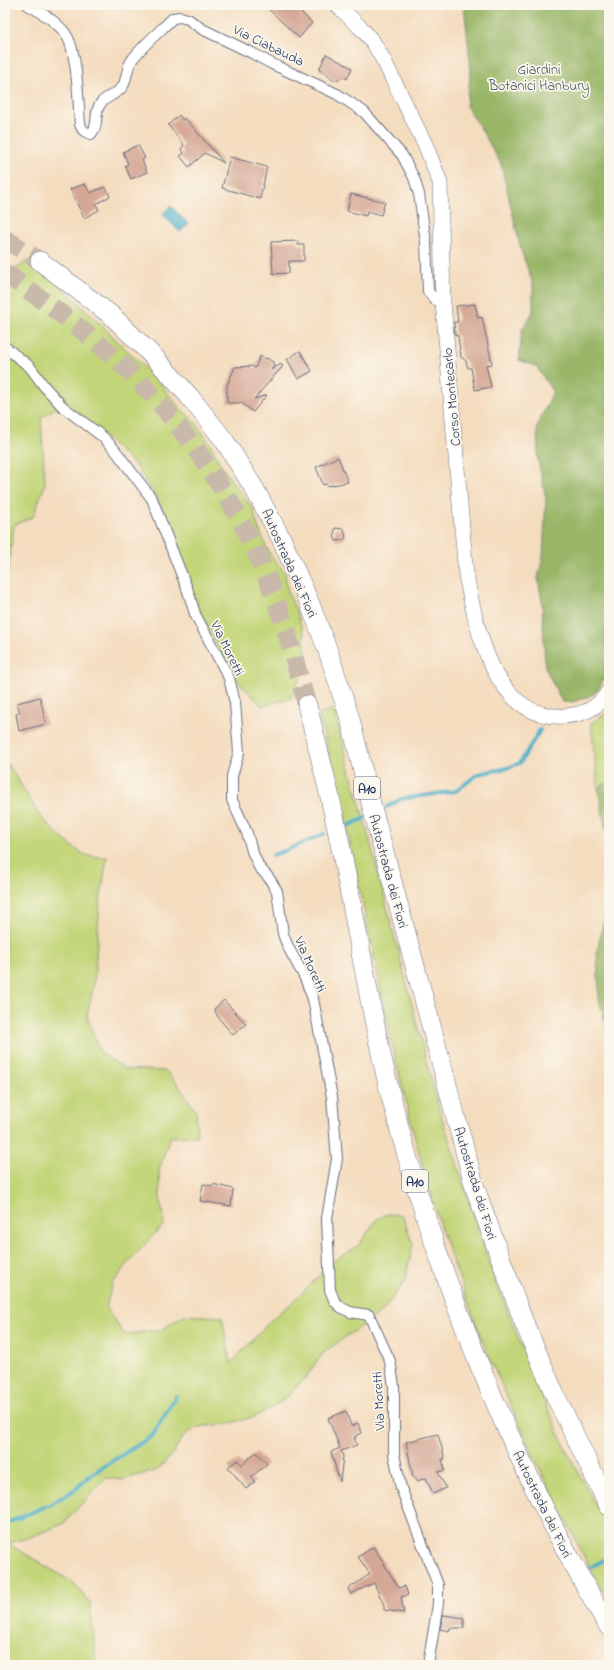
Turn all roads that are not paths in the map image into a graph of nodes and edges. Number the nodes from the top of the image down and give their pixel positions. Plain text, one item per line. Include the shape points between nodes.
1 (28, 5) edge
2 (337, 5) edge
3 (40, 261) tunnel mouth
4 (443, 302) junction
5 (5, 347) edge
6 (609, 691) edge
7 (307, 706) tunnel mouth
8 (609, 1506) edge
9 (609, 1627) edge
10 (428, 1665) edge

1 - 4 street, Via Ciabauda via 66,33 73,49 80,124 86,133 91,134 96,130 97,110 101,102 115,95 124,86 126,71 132,60 173,18 180,16 357,106 394,144 414,178 426,242 428,291 435,300
2 - 4 main road, Corso Montecarlo via 373,42 425,144 440,182
3 - 8 highway, Autostrada dei Fiori / A10 via 111,315 189,396 224,440 281,538 328,651 350,719 475,1188 529,1334 564,1414
4 - 6 main road, Corso Montecarlo via 466,575 483,643 507,692 517,702 538,712 558,717 586,712 596,707
5 - 10 street, Via Moretti via 30,367 63,407 107,442 152,499 195,614 229,678 235,702 239,752 232,776 232,800 259,867 276,891 283,934 313,999 332,1097 337,1159 326,1218 330,1290 335,1302 342,1308 369,1315 390,1361 394,1386 394,1454 401,1488 438,1585 438,1604
7 - 9 highway, Autostrada dei Fiori / A10 via 336,823 390,1090 432,1236 494,1400 541,1502

